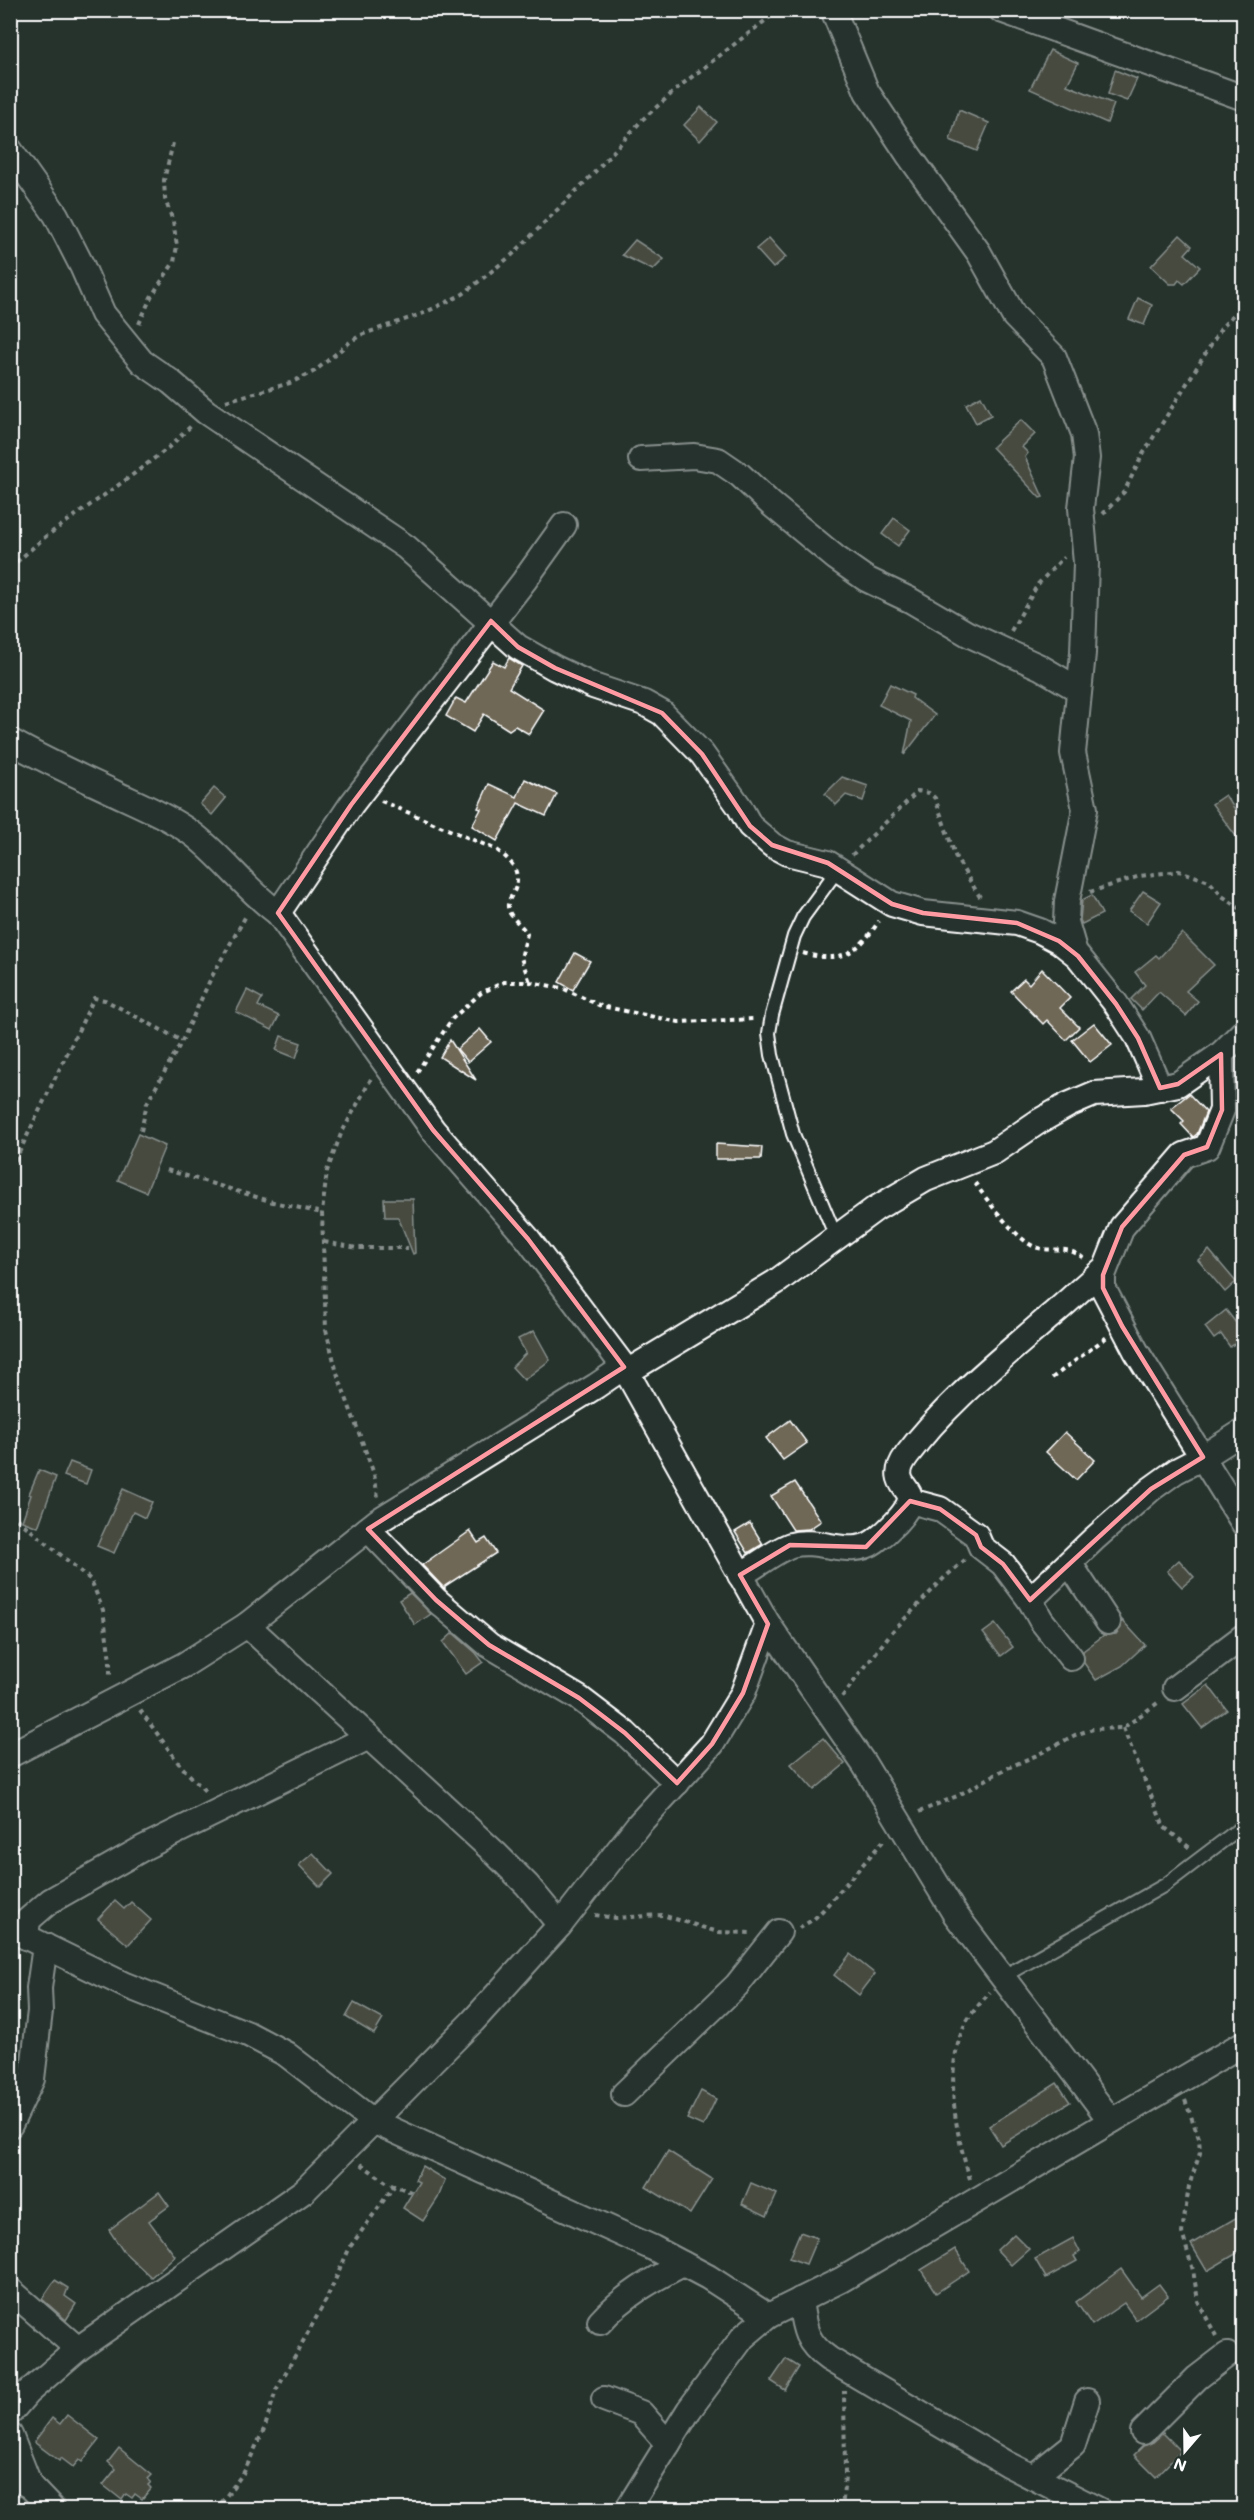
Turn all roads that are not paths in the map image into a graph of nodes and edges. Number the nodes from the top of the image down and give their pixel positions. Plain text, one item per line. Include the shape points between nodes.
1 (833, 10) edge
2 (1001, 10) edge
3 (1244, 98) edge
4 (10, 150) edge
5 (641, 459) dead end
6 (564, 525) dead end
7 (491, 621) junction
8 (1079, 690) junction
9 (10, 741) edge
10 (838, 869) junction
11 (268, 906) junction
12 (1075, 953) junction
13 (1244, 1031) edge
14 (1221, 1054) junction
15 (1160, 1088) junction
16 (836, 1237) junction
17 (1100, 1273) junction
18 (625, 1369) junction
19 (1244, 1431) edge
20 (1203, 1457) junction
21 (910, 1501) junction
22 (1244, 1524) edge
23 (373, 1525) junction
24 (1070, 1564) junction
25 (740, 1575) junction
26 (1030, 1600) junction
27 (1108, 1622) dead end
28 (768, 1623) junction
29 (247, 1625) junction
30 (1244, 1636) edge
31 (1071, 1658) dead end
32 (1175, 1688) road end
33 (369, 1737) junction
34 (10, 1755) edge
35 (677, 1783) junction
36 (1244, 1825) edge
37 (565, 1919) junction
38 (779, 1932) road end
39 (27, 1938) edge
40 (1002, 1977) junction
41 (1244, 2043) edge
42 (624, 2094) dead end
43 (373, 2121) junction
44 (1111, 2121) junction
45 (10, 2125) edge
46 (683, 2264) junction
47 (10, 2290) edge
48 (800, 2300) junction
49 (768, 2316) junction
50 (600, 2322) dead end
51 (78, 2349) junction
52 (1227, 2355) road end
53 (604, 2399) dead end
54 (1087, 2401) dead end
55 (10, 2413) edge
56 (1143, 2432) dead end
57 (10, 2435) edge
58 (668, 2444) junction
59 (1033, 2477) junction
60 (20, 2481) edge
61 (53, 2510) edge
62 (627, 2510) edge
63 (1099, 2510) edge

1 - 8 street via 867,92 979,253 1014,316 1054,357 1084,434 1087,458 1081,508 1086,563
2 - 3 street
4 - 7 street via 56,215 103,314 142,362 206,412 406,547
5 - 8 street via 694,456 718,460 866,579
6 - 7 street
7 - 10 street via 518,647 555,668 662,713 702,754 750,826 787,853
7 - 11 street
8 - 12 street via 1073,753 1085,809 1066,922
9 - 11 street via 149,809 193,835
10 - 12 street via 892,904 923,913 999,919 1040,931
10 - 16 lane via 803,917 790,949 769,1033 793,1134
11 - 18 street via 433,1130 528,1239
12 - 15 street via 1138,1038
13 - 14 street
14 - 15 street via 1178,1084
14 - 17 street via 1222,1110 1207,1147 1184,1155 1122,1227
15 - 16 street via 1094,1094 1068,1105 994,1152 926,1179
16 - 18 street via 776,1282
17 - 20 street via 1122,1326
17 - 21 street via 1009,1351 925,1433 899,1470
18 - 23 street
18 - 25 street
19 - 20 street
20 - 22 street
20 - 24 street via 1151,1489
21 - 25 street via 903,1514 866,1547 790,1545
21 - 26 street via 940,1509 976,1535 981,1547 1003,1564
23 - 29 street
23 - 35 street via 436,1600 489,1645 579,1698 625,1733
24 - 26 street
24 - 27 street
25 - 28 street
26 - 31 street
28 - 35 street via 743,1693 712,1744
28 - 40 street via 864,1764 956,1914
29 - 33 street
29 - 34 street via 130,1695
30 - 32 street
33 - 37 street
33 - 39 street via 145,1847 50,1900 28,1920
35 - 37 street
36 - 40 lane via 1165,1885
37 - 43 street via 473,2021
38 - 42 street via 737,1986
39 - 43 street via 286,2054
39 - 45 street via 39,1988 40,2011 32,2079
40 - 44 street
41 - 44 street
43 - 46 street
43 - 51 street via 304,2191
44 - 48 street via 841,2280
46 - 49 street
46 - 50 street via 654,2278
47 - 51 street
48 - 49 street
48 - 59 street via 807,2337 816,2350
49 - 58 street via 743,2337
51 - 55 street
52 - 56 street via 1197,2378
53 - 58 street via 641,2413
54 - 59 street via 1073,2445
57 - 60 street
58 - 62 street
59 - 63 street
60 - 61 street

